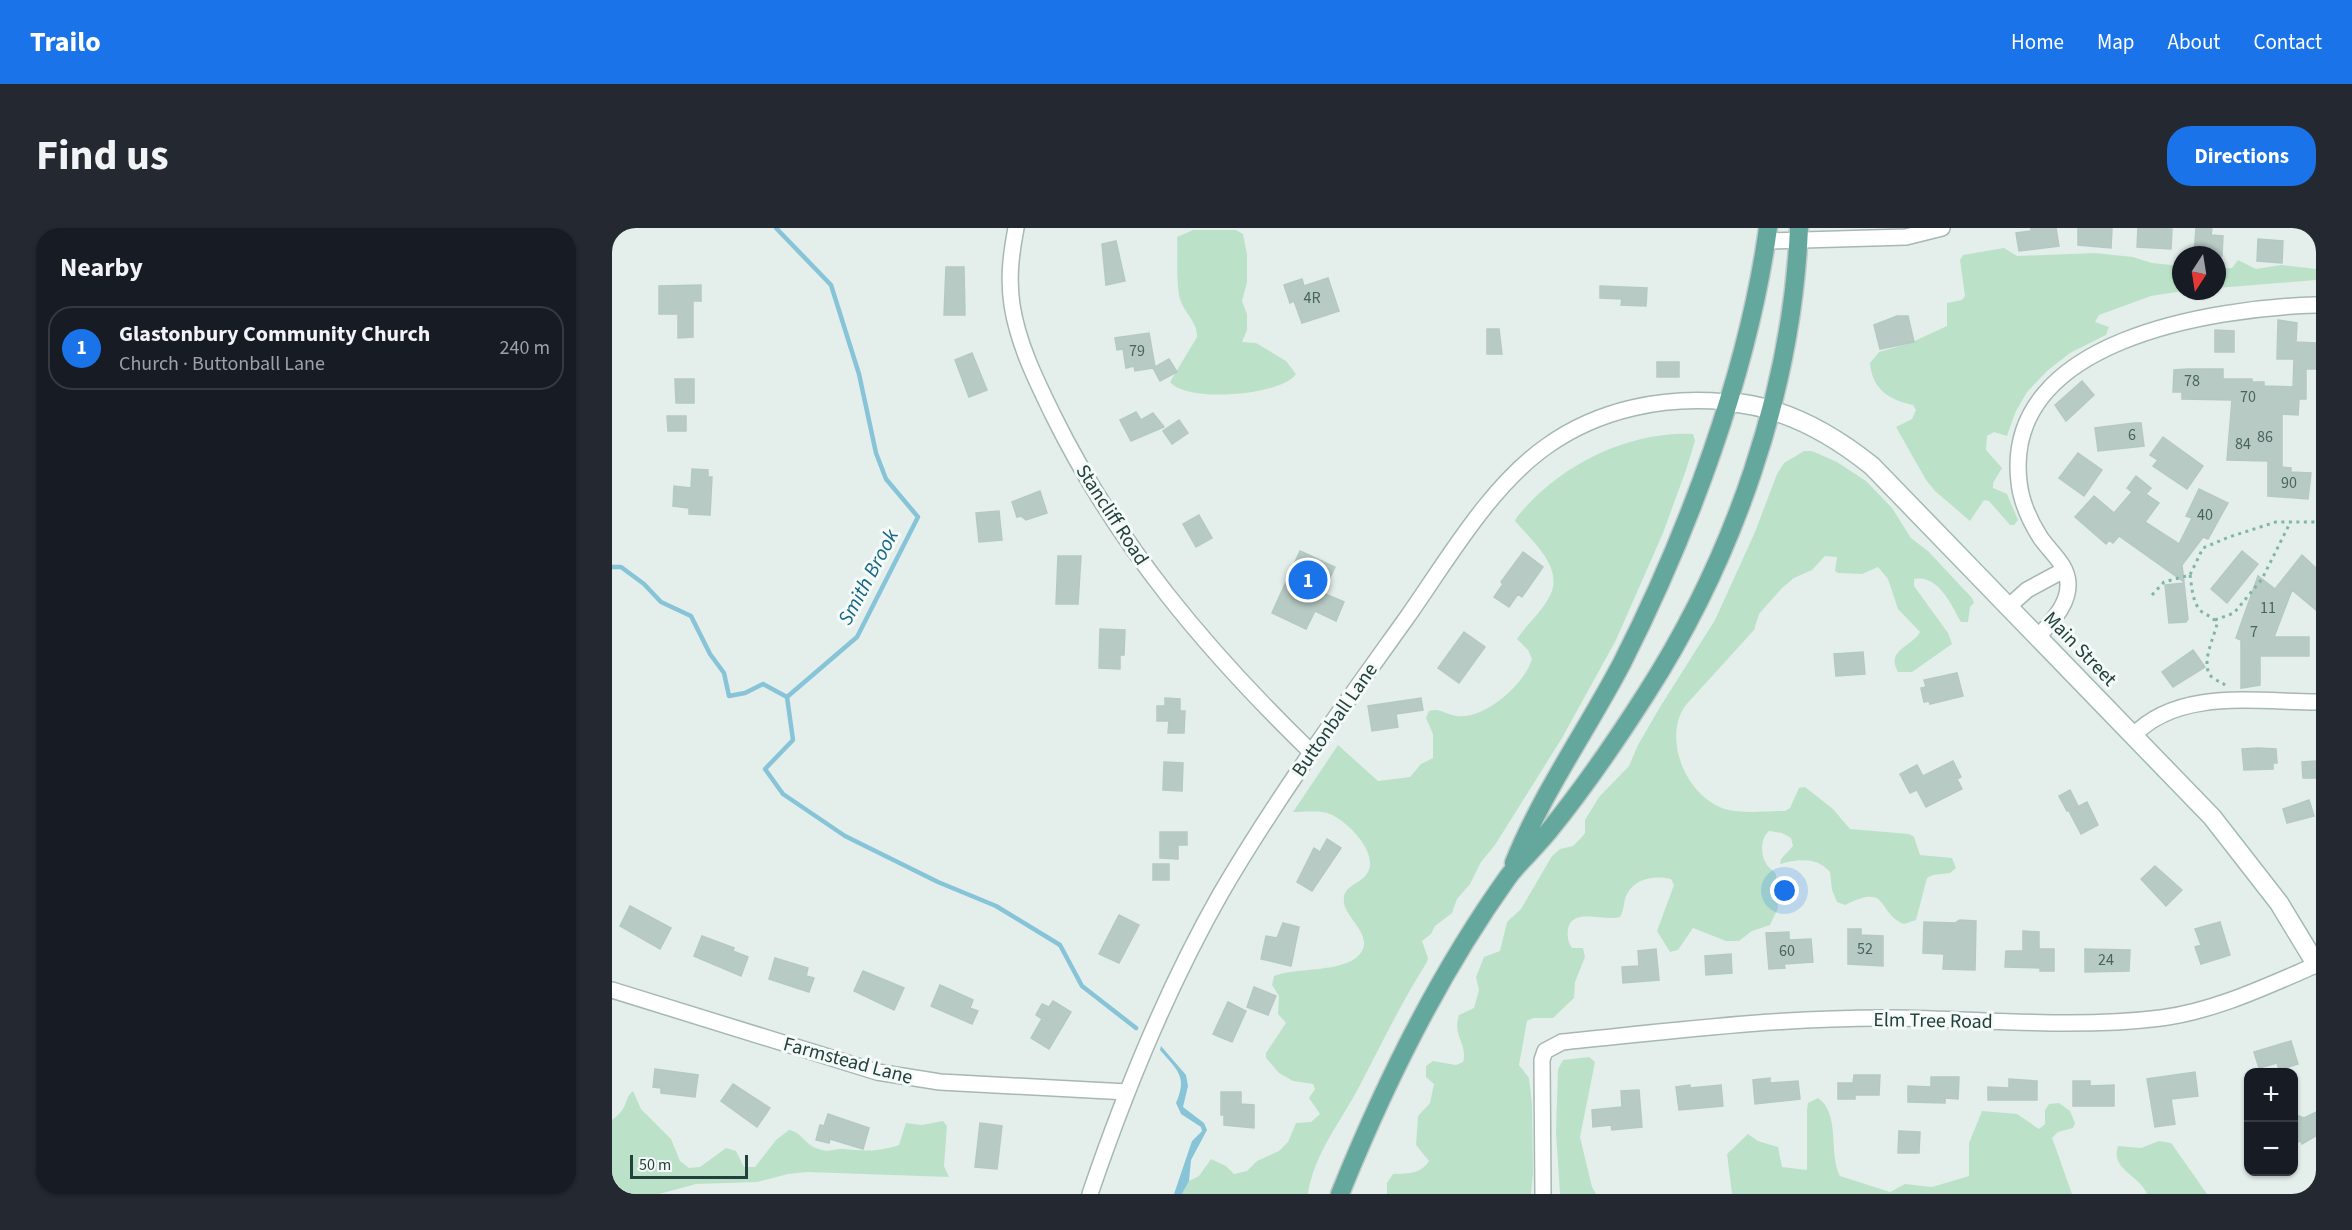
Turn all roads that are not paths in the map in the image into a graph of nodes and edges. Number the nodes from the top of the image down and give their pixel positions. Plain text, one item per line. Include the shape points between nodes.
1 (1016, 228) edge
2 (1942, 228) edge
3 (1767, 234) edge
4 (1799, 234) edge
5 (2316, 305) edge
6 (1726, 402) junction
7 (1771, 411) junction
8 (2064, 570) junction
9 (2008, 606) junction
10 (2038, 637) junction
11 (2316, 702) edge
12 (2133, 735) junction
13 (1311, 752) junction
14 (1510, 874) junction
15 (2316, 965) edge
16 (612, 990) edge
17 (1127, 1092) junction
18 (1089, 1194) edge
19 (1340, 1194) edge
20 (1543, 1194) edge

1 - 13 street, Stancliff Road via 1010,269 1015,321 1040,387 1086,477 1127,542 1186,621
2 - 4 street via 1906,237
3 - 4 street
3 - 6 main road via 1758,286
4 - 7 main road via 1790,325
5 - 8 street via 2234,312 2144,333 2086,360 2044,395 2022,439 2019,484 2034,526
6 - 7 main road, Main Street
6 - 13 street, Buttonball Lane via 1664,402 1620,411 1569,432 1523,465 1461,541
6 - 14 main road via 1684,525 1641,624 1545,798
7 - 9 main road, Main Street via 1817,429 1872,466
7 - 14 main road via 1722,548 1670,653 1645,696 1565,810
8 - 9 street via 2027,590
8 - 10 street via 2068,584 2064,601
9 - 10 main road, Main Street
10 - 12 main road, Main Street
11 - 12 street via 2210,702 2179,708 2149,722
12 - 15 main road, Main Street via 2236,845 2279,903
13 - 17 street, Buttonball Lane via 1221,893 1179,973
14 - 19 main road via 1405,1052
15 - 20 street, Elm Tree Road via 2230,1001 2163,1017 2070,1025 1893,1018 1750,1022 1562,1042 1545,1051 1541,1073
16 - 17 street, Farmstead Lane via 877,1072 949,1083
17 - 18 street, Buttonball Lane

